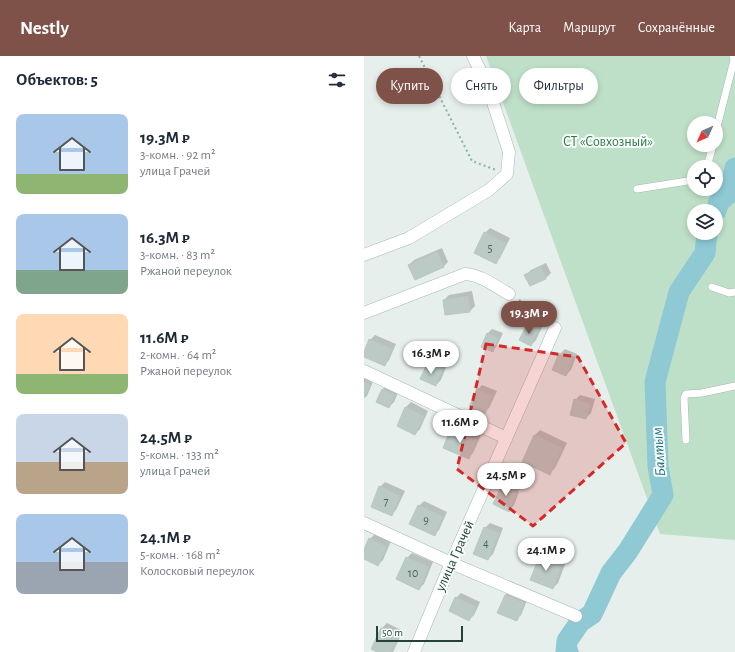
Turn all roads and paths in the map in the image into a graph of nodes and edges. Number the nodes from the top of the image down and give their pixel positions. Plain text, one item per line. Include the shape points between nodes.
1 (420, 56) edge
2 (472, 56) edge
3 (734, 58) edge
4 (720, 116) edge
5 (507, 174) junction
6 (687, 181) edge
7 (637, 189) dead end
8 (364, 255) edge
9 (712, 287) dead end
10 (735, 292) edge
11 (509, 294) joint
12 (364, 313) edge
13 (555, 328) joint
14 (364, 371) edge
15 (735, 386) edge
16 (506, 438) junction
17 (686, 440) dead end
18 (364, 522) edge
19 (451, 563) junction
20 (576, 616) dead end
21 (414, 652) edge

1 - 5 path via 472,161
2 - 5 street via 487,84 509,152
3 - 4 lane
5 - 8 street via 489,190 409,238
6 - 7 lane
9 - 10 lane via 729,293
11 - 12 street via 478,277 465,274
11 - 13 path via 549,318
13 - 16 street, улица Грачей
14 - 16 street
15 - 17 lane via 686,394
16 - 19 street, улица Грачей
18 - 19 street
19 - 20 street
19 - 21 street, улица Грачей

